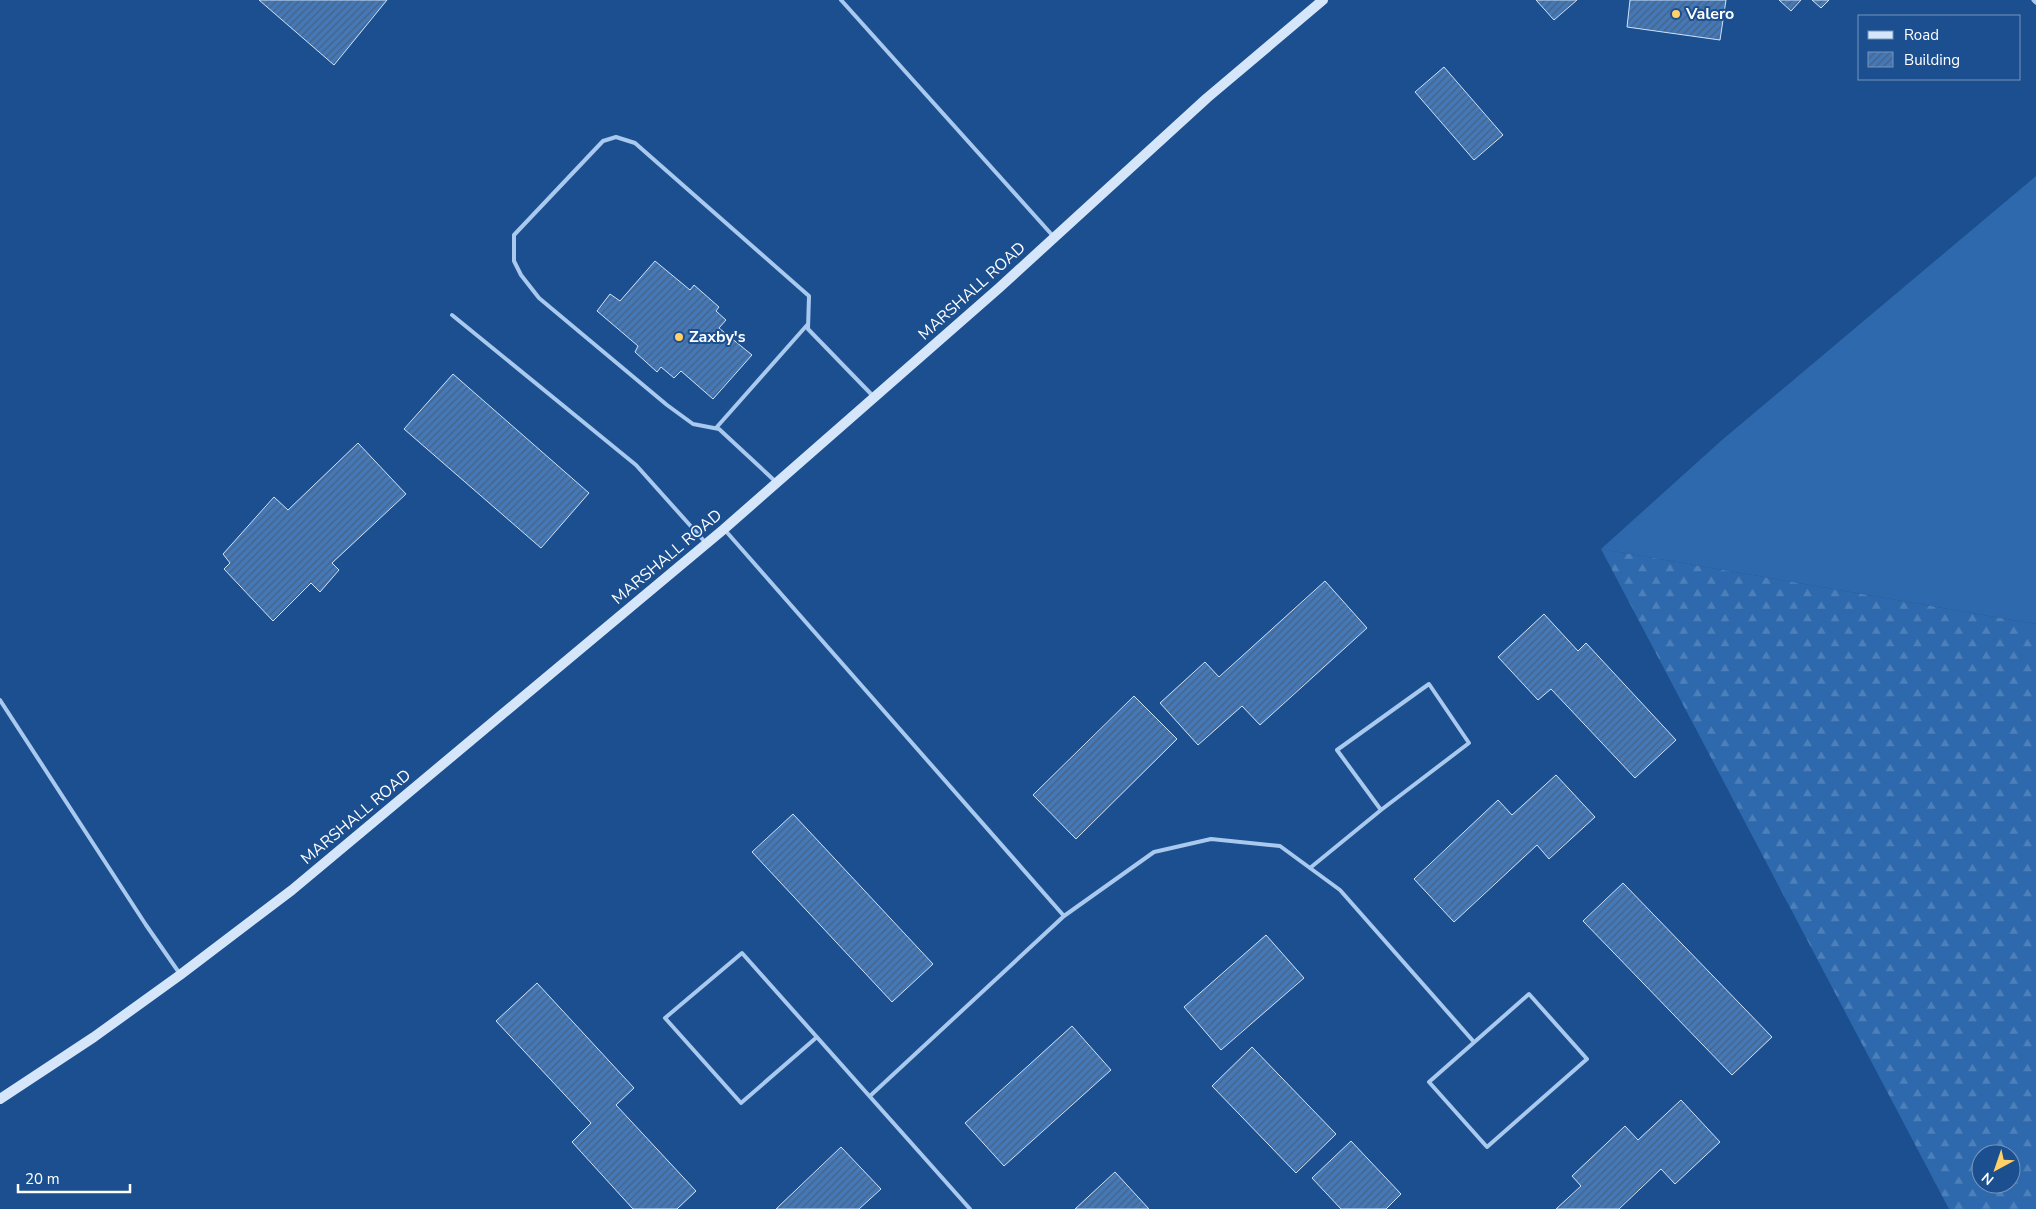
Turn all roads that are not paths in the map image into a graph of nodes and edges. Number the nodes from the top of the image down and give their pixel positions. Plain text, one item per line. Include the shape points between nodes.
1 (841, 0) edge
2 (1322, 0) edge
3 (1055, 238) junction
4 (452, 315) dead end
5 (808, 324) junction
6 (875, 397) junction
7 (716, 428) junction
8 (777, 483) junction
9 (724, 529) junction
10 (706, 544) junction
11 (0, 700) edge
12 (1380, 810) junction
13 (1310, 868) junction
14 (1064, 916) junction
15 (180, 975) junction
16 (818, 1037) junction
17 (1474, 1042) junction
18 (870, 1096) junction
19 (0, 1100) edge
20 (970, 1209) edge

1 - 3 lane
2 - 3 main road, MARSHALL ROAD via 1207,98
3 - 6 main road, MARSHALL ROAD
4 - 10 lane via 636,466
5 - 6 lane via 808,329
5 - 7 lane
5 - 7 lane via 809,296 635,143 616,137 603,140 514,235 514,261 539,298 667,405 693,424
6 - 8 main road, MARSHALL ROAD
7 - 8 lane
8 - 9 main road, MARSHALL ROAD
9 - 10 main road, MARSHALL ROAD
9 - 14 lane
10 - 15 main road, MARSHALL ROAD via 292,890
11 - 15 lane
12 - 12 lane via 1469,743 1429,684 1337,750
12 - 13 lane
13 - 14 lane via 1280,846 1211,839 1154,852
13 - 17 lane via 1340,890
14 - 18 lane
15 - 19 main road, MARSHALL ROAD
16 - 16 lane via 741,1104 665,1018 742,953
16 - 18 lane
17 - 17 lane via 1429,1082 1487,1147 1587,1059 1529,994
18 - 20 lane

